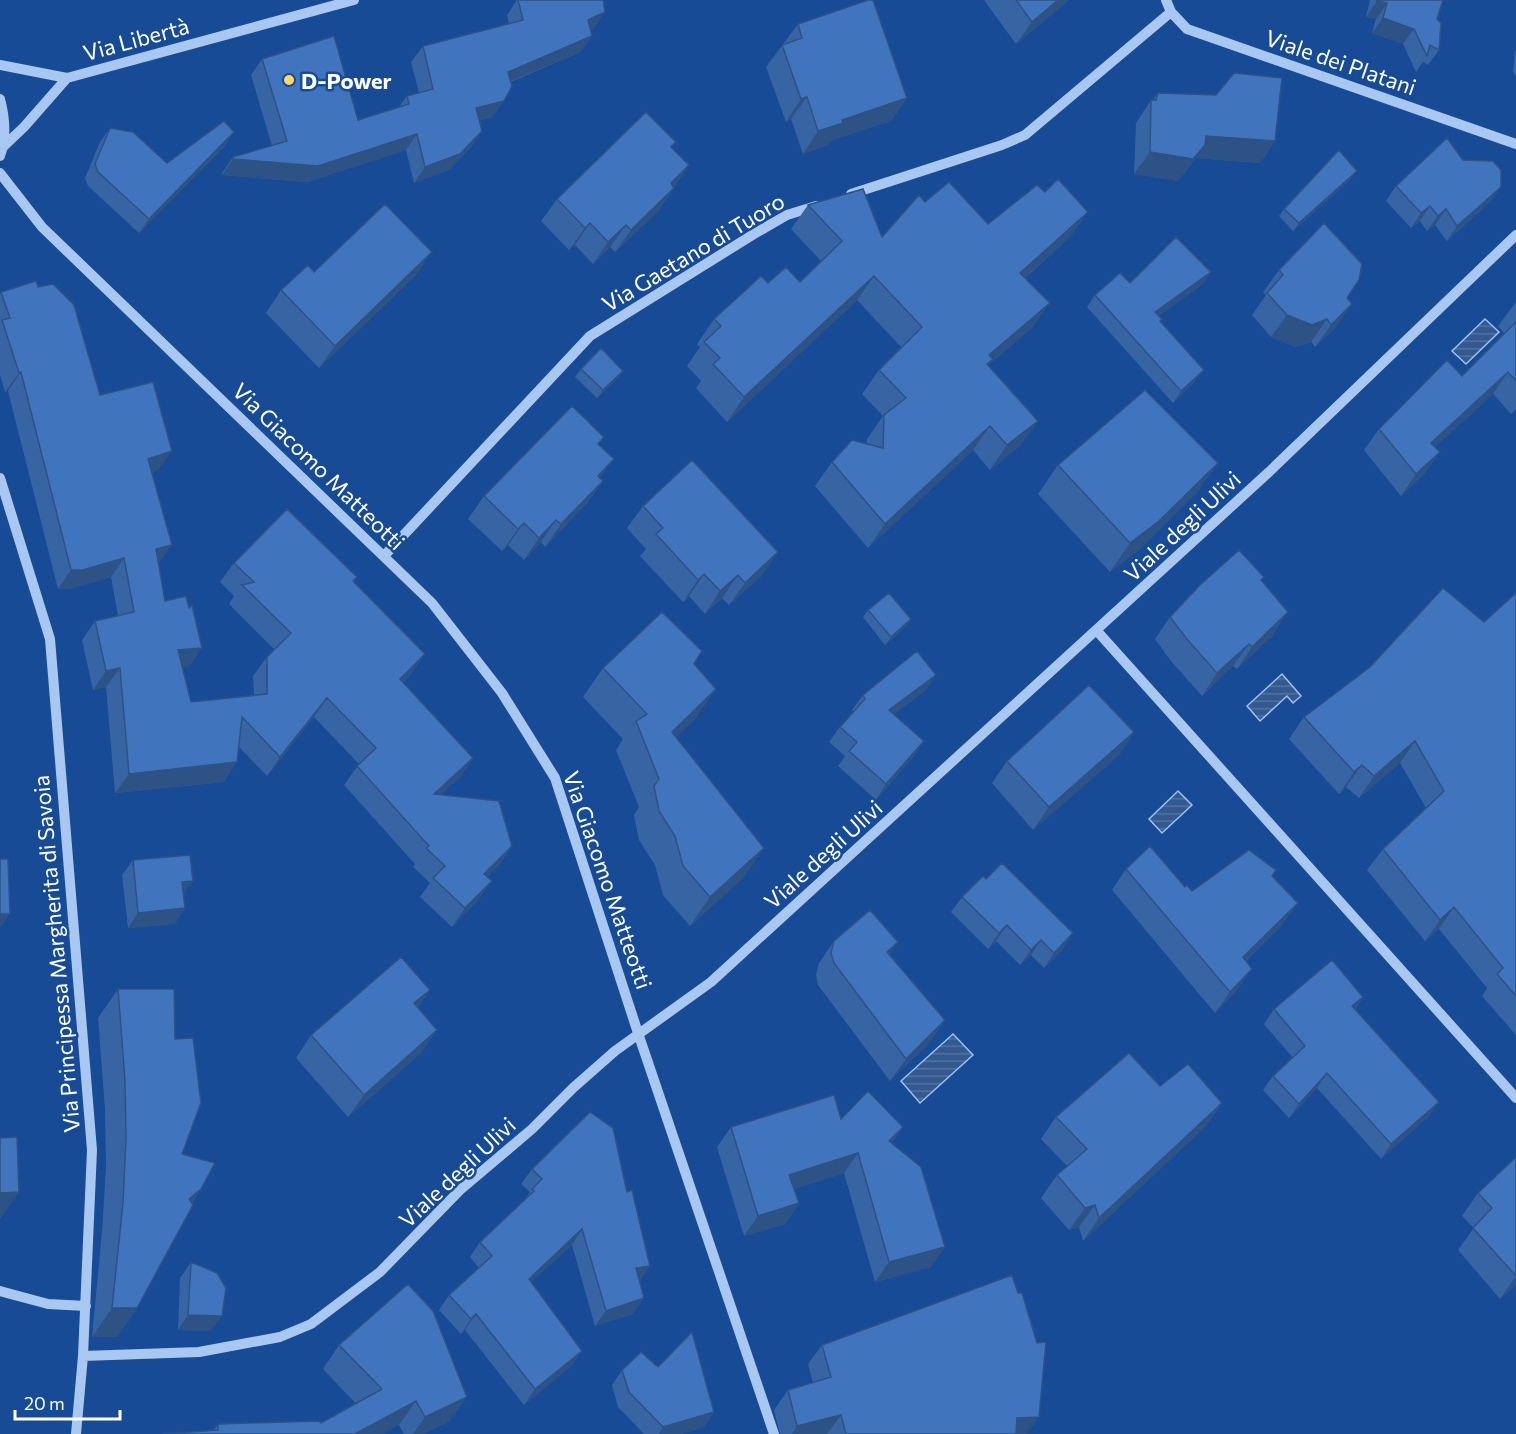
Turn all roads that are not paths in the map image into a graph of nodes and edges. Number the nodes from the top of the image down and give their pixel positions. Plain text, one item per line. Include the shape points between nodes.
1 (354, 0) edge
2 (1166, 0) edge
3 (1171, 12) junction
4 (0, 65) edge
5 (67, 78) junction
6 (0, 99) edge
7 (1516, 144) edge
8 (2, 151) edge
9 (0, 172) edge
10 (844, 197) edge
11 (821, 204) edge
12 (1516, 235) edge
13 (0, 478) edge
14 (384, 556) junction
15 (1097, 631) junction
16 (638, 1033) junction
17 (1516, 1098) edge
18 (0, 1291) edge
19 (86, 1306) junction
20 (83, 1356) junction
21 (76, 1434) edge
22 (774, 1434) edge

1 - 5 street, Via Libertà
2 - 3 street, Viale dei Platani
3 - 7 street, Viale dei Platani via 1187,29
3 - 10 street via 1025,135
4 - 5 street, Via Libertà
5 - 8 street, Via Libertà
6 - 8 street via 5,119
9 - 14 street, Via Giacomo Matteotti via 42,227
11 - 14 street, Via Gaetano di Tuoro via 787,215 762,229 590,336
12 - 15 street, Viale degli Ulivi
13 - 19 street, Via Principessa Margherita di Savoia via 50,639 92,1150
14 - 16 street, Via Giacomo Matteotti via 432,603 502,693 555,778
15 - 16 street, Viale degli Ulivi via 711,982
15 - 17 street
16 - 20 street, Viale degli Ulivi via 460,1190 380,1272 310,1324 280,1337 199,1352
16 - 22 street, Via Giacomo Matteotti
18 - 19 street via 48,1304
19 - 20 street, Via Principessa Margherita di Savoia
20 - 21 street, Via Principessa Margherita di Savoia

